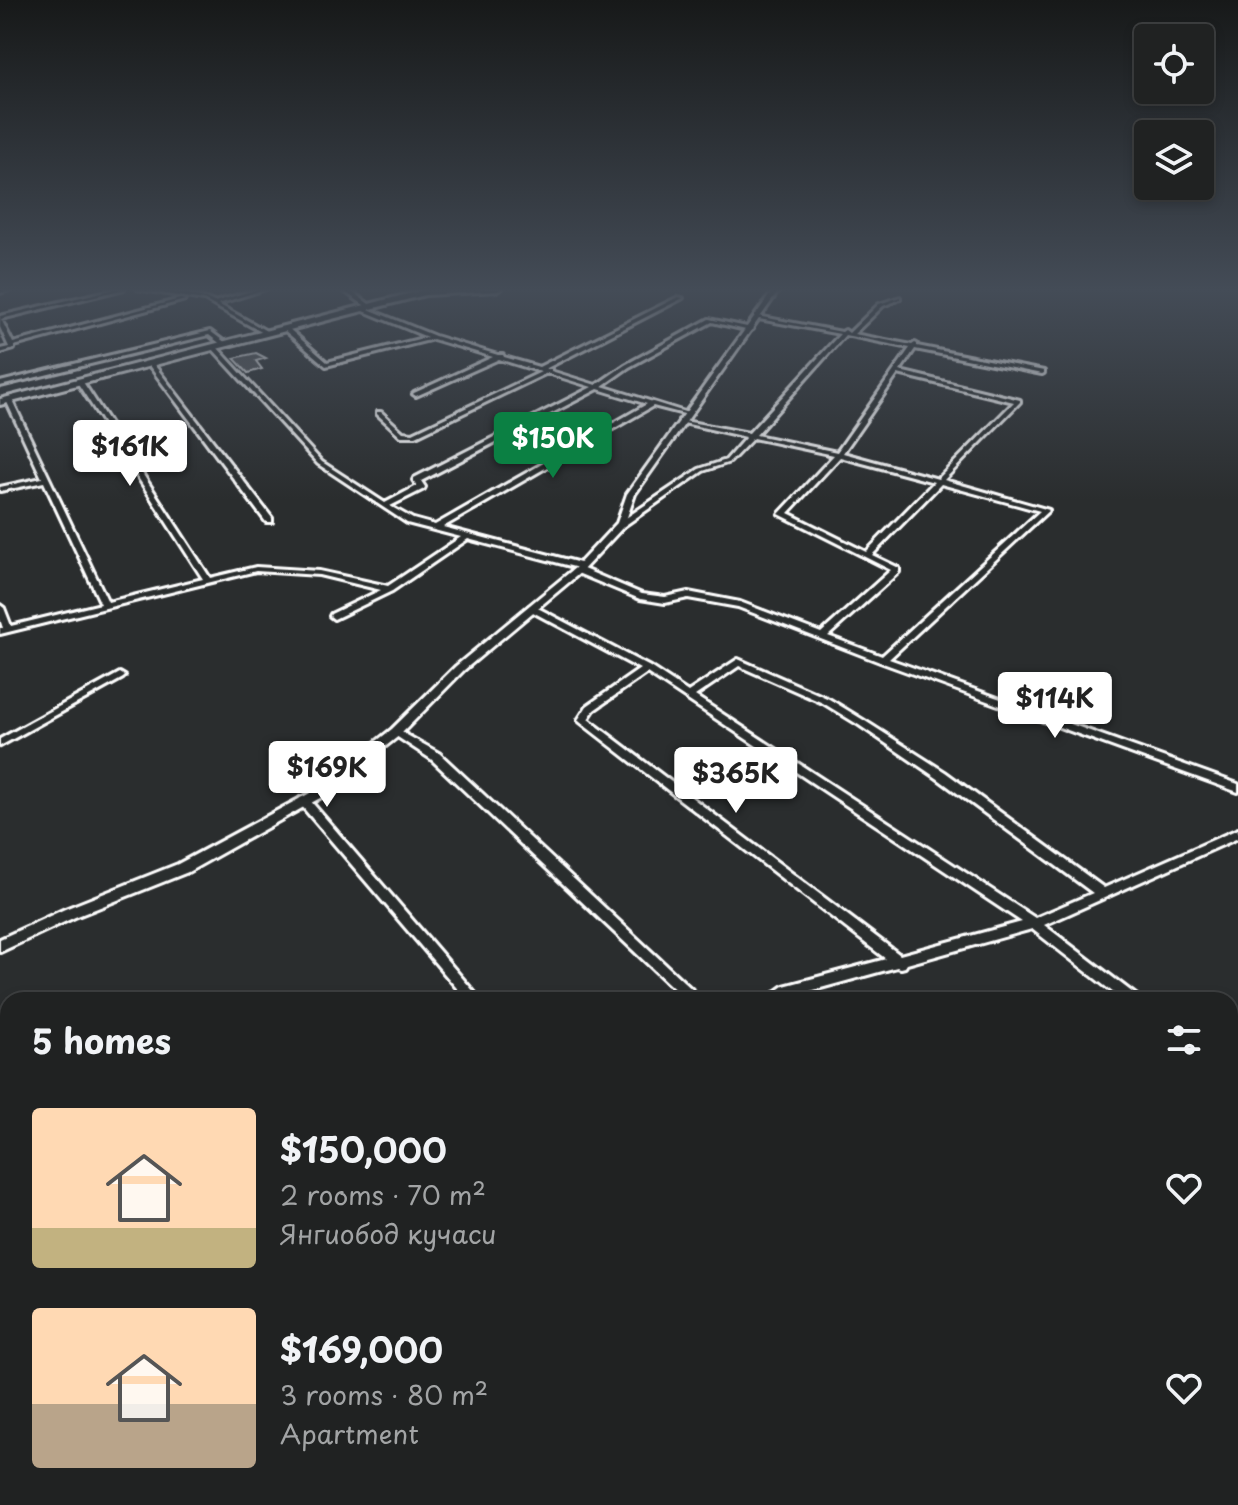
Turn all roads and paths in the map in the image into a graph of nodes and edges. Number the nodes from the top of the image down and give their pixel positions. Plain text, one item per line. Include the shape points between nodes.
1 (102, 359) edge
2 (164, 359) edge
3 (231, 359) edge
4 (321, 359) edge
5 (345, 359) edge
6 (494, 359) edge
7 (512, 359) edge
8 (564, 359) edge
9 (643, 359) edge
10 (728, 359) edge
11 (825, 359) edge
12 (905, 359) edge
13 (982, 359) edge
14 (150, 363) junction
15 (546, 369) junction
16 (896, 372) junction
17 (1042, 372) dead end
18 (80, 382) junction
19 (0, 384) edge
20 (599, 385) junction
21 (416, 394) dead end
22 (5, 401) edge
23 (654, 403) junction
24 (379, 413) dead end
25 (684, 418) junction
26 (755, 435) junction
27 (839, 454) junction
28 (46, 479) junction
29 (942, 480) junction
30 (0, 489) edge
31 (385, 506) junction
32 (269, 520) dead end
33 (621, 524) junction
34 (436, 528) junction
35 (467, 536) junction
36 (866, 556) junction
37 (579, 568) junction
38 (206, 578) junction
39 (389, 589) junction
40 (106, 606) junction
41 (0, 608) edge
42 (532, 608) junction
43 (334, 616) dead end
44 (4, 630) edge
45 (823, 636) junction
46 (883, 660) junction
47 (647, 669) junction
48 (120, 676) dead end
49 (688, 696) junction
50 (396, 732) junction
51 (0, 743) edge
52 (1238, 788) edge
53 (304, 801) junction
54 (1238, 833) edge
55 (1102, 893) junction
56 (1034, 924) junction
57 (0, 946) edge
58 (901, 963) junction
59 (468, 992) edge
60 (686, 992) edge
61 (784, 992) edge
62 (1123, 992) edge

1 - 19 street
2 - 14 main road
3 - 31 street via 320,463
4 - 5 street via 326,364
6 - 21 street
7 - 15 street
8 - 15 street
9 - 20 street
10 - 25 street
11 - 26 street
12 - 16 street
13 - 17 street
14 - 18 main road
14 - 32 street
15 - 20 street
15 - 24 street via 414,435 401,434
16 - 27 street
16 - 29 street via 1018,401
18 - 22 main road
18 - 38 street
20 - 23 street
20 - 31 street via 417,480 421,487
22 - 28 street
23 - 25 street
23 - 34 street
25 - 26 street
25 - 33 street via 631,494
26 - 27 street
26 - 33 street via 728,461 701,470
27 - 29 street
27 - 36 street via 783,514
28 - 30 street
28 - 40 street
29 - 36 street
29 - 46 street via 1045,510
31 - 34 street
33 - 37 street
34 - 35 street
35 - 37 street
35 - 39 street
36 - 45 street via 896,570
37 - 42 street
37 - 45 street via 640,596 665,600 688,595 740,605
38 - 39 street via 256,569 319,573
38 - 40 street
39 - 43 street
40 - 44 street
41 - 44 street
42 - 47 street
42 - 50 street via 460,668
45 - 46 street
46 - 52 street
47 - 49 street
47 - 58 street via 590,708 583,720
48 - 51 street
49 - 55 street via 738,662 826,701 941,775
49 - 56 street
50 - 53 street
50 - 60 street via 435,756
53 - 57 street via 183,868
53 - 59 street
54 - 55 street
55 - 56 street
56 - 58 street
56 - 62 street
58 - 61 street

